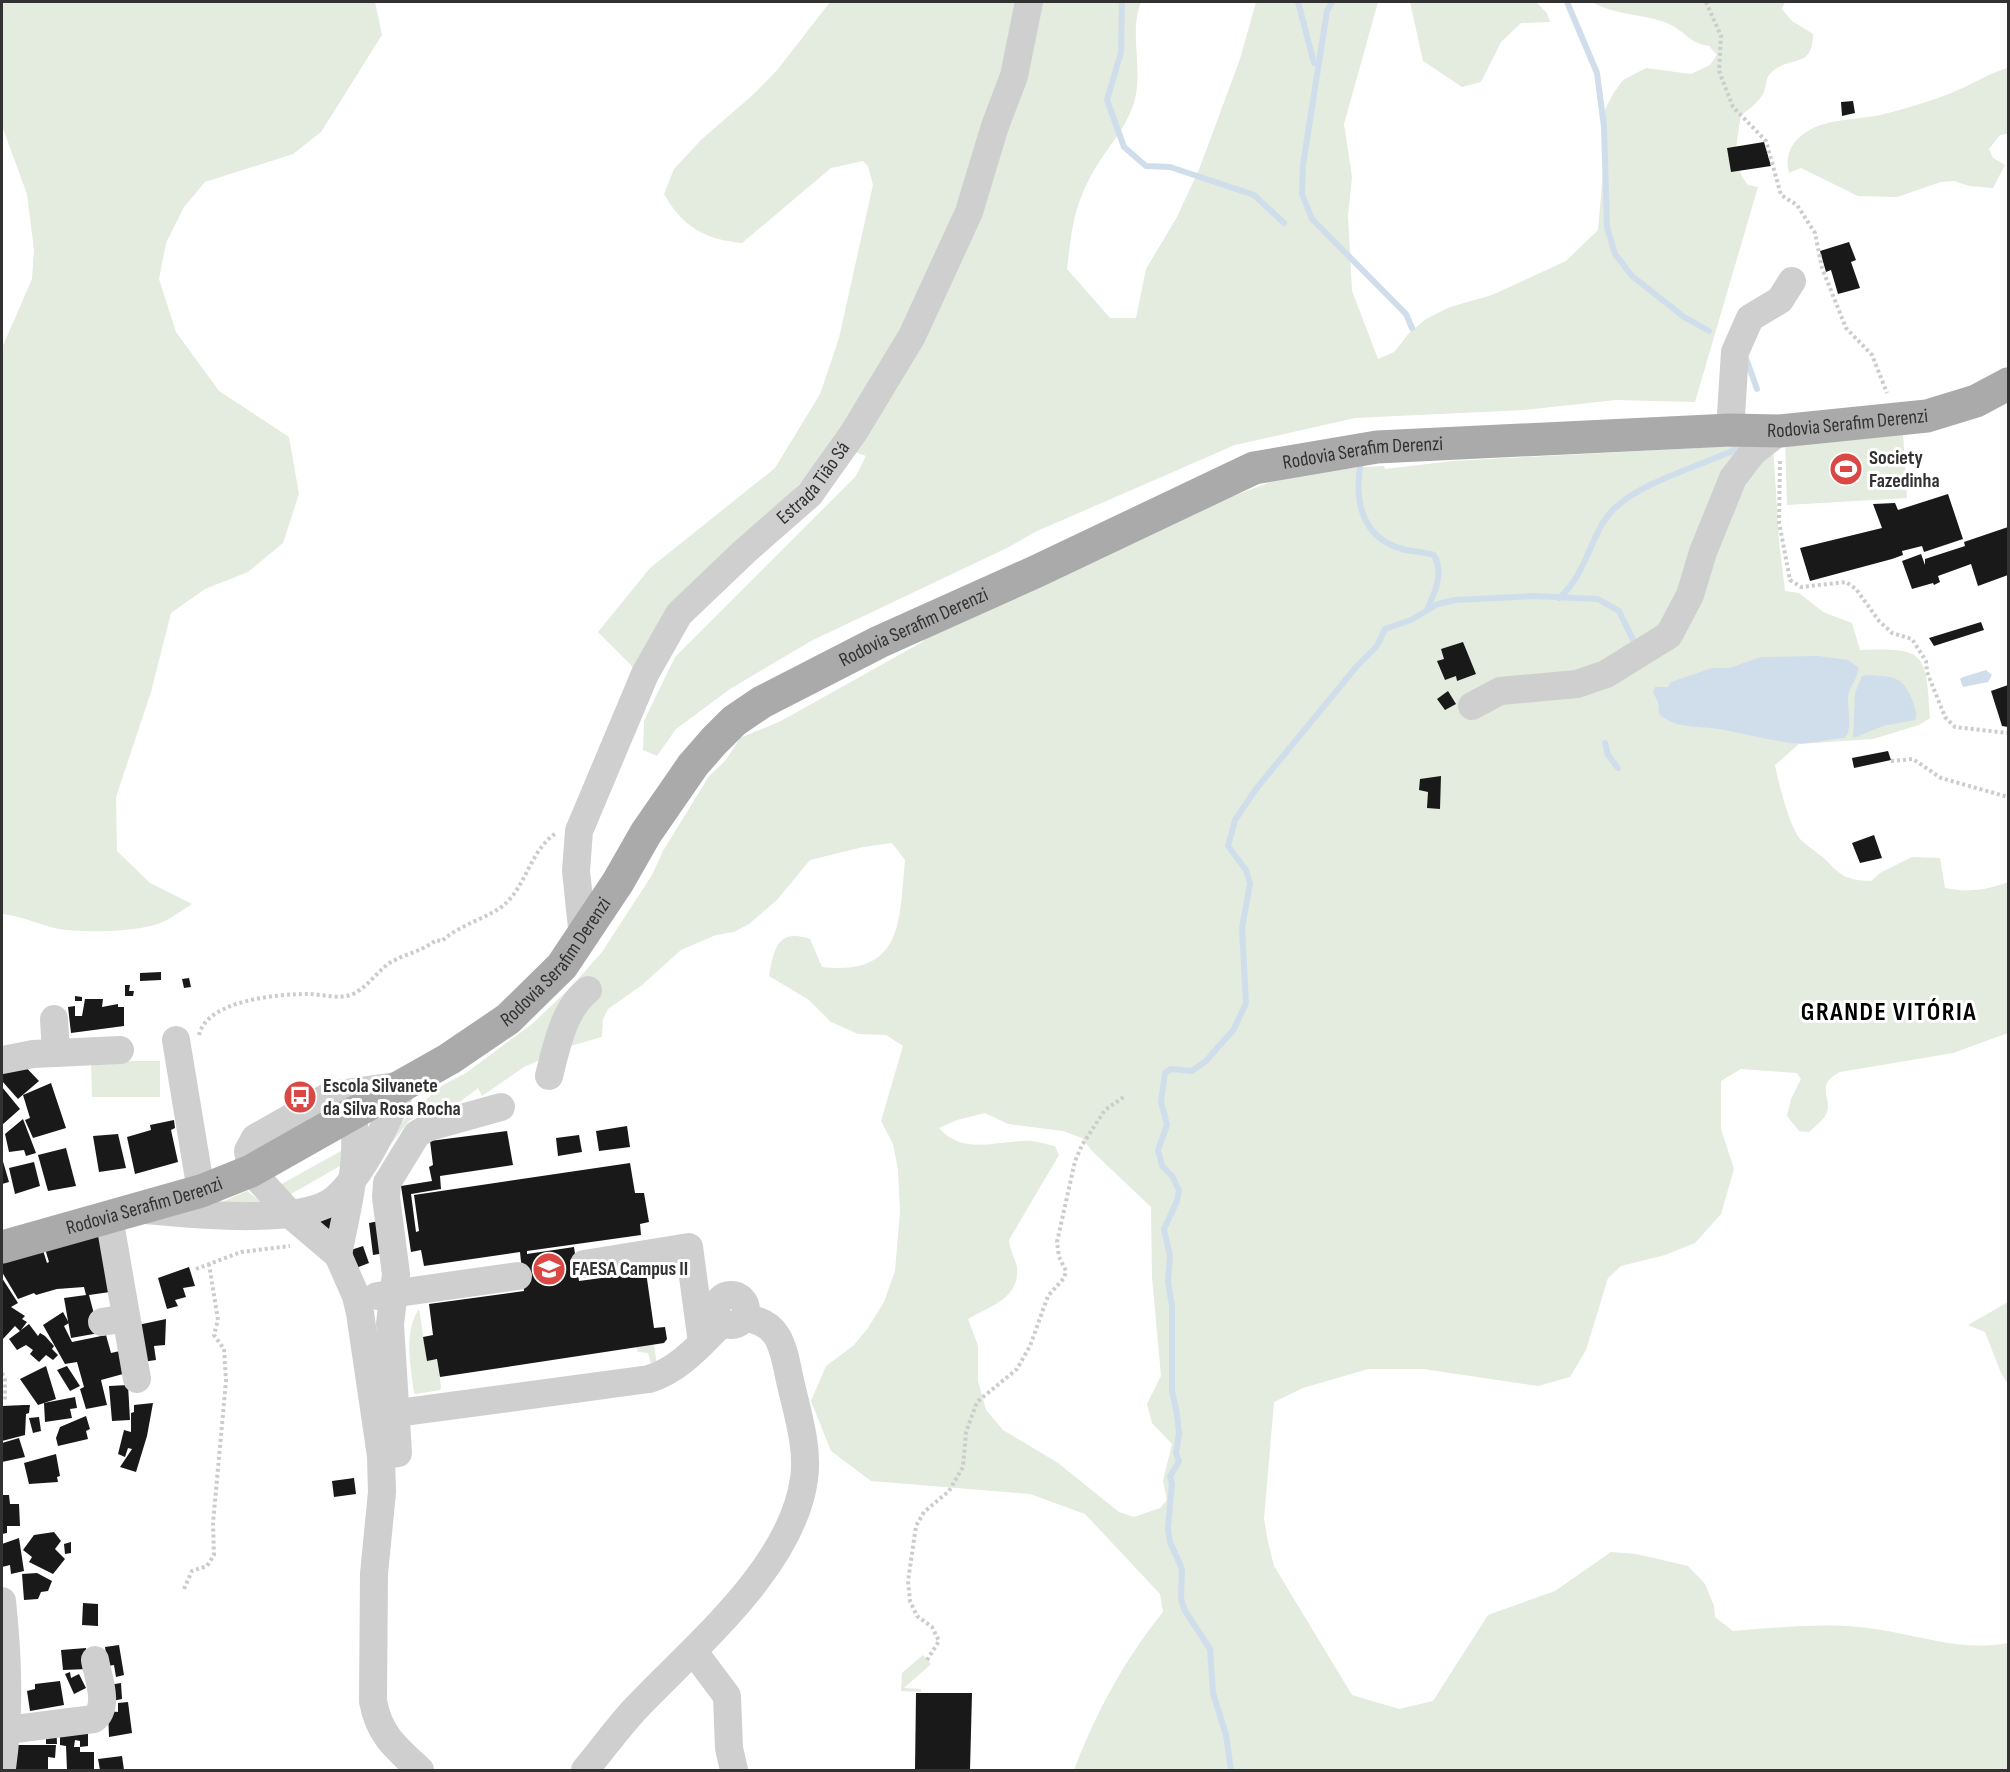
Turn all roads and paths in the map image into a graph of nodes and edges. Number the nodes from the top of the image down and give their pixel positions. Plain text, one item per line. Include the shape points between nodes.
1 (1029, 2) edge
2 (1706, 2) edge
3 (1792, 281) dead end
4 (2008, 384) edge
5 (1895, 418) junction
6 (1730, 430) junction
7 (1780, 431) junction
8 (1472, 706) dead end
9 (2008, 733) edge
10 (1891, 761) dead end
11 (2008, 797) edge
12 (579, 831) junction
13 (583, 937) junction
14 (588, 990) dead end
15 (54, 1018) dead end
16 (176, 1040) dead end
17 (120, 1050) dead end
18 (45, 1054) junction
19 (2, 1060) edge
20 (182, 1070) junction
21 (549, 1076) dead end
22 (403, 1085) junction
23 (1125, 1096) dead end
24 (347, 1104) junction
25 (501, 1107) dead end
26 (251, 1172) junction
27 (351, 1182) junction
28 (201, 1191) junction
29 (124, 1214) junction
30 (292, 1216) junction
31 (2, 1247) edge
32 (300, 1248) dead end
33 (339, 1255) junction
34 (584, 1263) dead end
35 (209, 1264) junction
36 (196, 1269) dead end
37 (518, 1276) dead end
38 (395, 1293) junction
39 (356, 1296) junction
40 (377, 1328) junction
41 (702, 1343) junction
42 (2, 1373) edge
43 (137, 1379) dead end
44 (5, 1400) dead end
45 (397, 1413) junction
46 (381, 1456) junction
47 (184, 1590) dead end
48 (2, 1601) edge
49 (694, 1652) junction
50 (95, 1660) dead end
51 (927, 1660) dead end
52 (7, 1730) junction
53 (2, 1768) edge
54 (420, 1770) edge
55 (585, 1770) edge
56 (734, 1770) edge

1 - 12 street, Estrada Tião Sá via 1014,76 994,126 969,212 912,336 854,432 810,494 679,614 645,674
2 - 5 path via 1721,36 1719,71 1733,107 1766,141 1781,195 1797,205 1815,232 1822,268 1846,328 1872,355
3 - 6 street via 1780,300 1749,318 1735,352
4 - 5 main road, Rodovia Serafim Derenzi via 1976,401 1927,416
5 - 7 main road, Rodovia Serafim Derenzi
6 - 7 main road, Rodovia Serafim Derenzi
6 - 13 main road, Rodovia Serafim Derenzi via 1377,447 1254,468 879,642 743,715 693,765
7 - 8 street via 1753,452 1733,478 1702,552 1690,595 1669,635 1606,674 1577,684 1500,692
7 - 9 path via 1779,522 1790,580 1801,587 1846,582 1856,589 1892,633 1912,639 1926,661 1945,717 1955,727
10 - 11 path via 1913,759 1941,778
12 - 13 street, Estrada Tião Sá via 576,871
12 - 20 path via 568,828 546,840 503,907 442,941 436,940 390,963 374,980 352,994 274,996 232,1005 210,1015 202,1025 194,1063
13 - 22 main road, Rodovia Serafim Derenzi via 562,966 508,1018
14 - 21 street via 577,998 557,1044
15 - 18 street
16 - 20 street
17 - 18 street
18 - 19 street
20 - 28 street
22 - 24 main road, Rodovia Serafim Derenzi
22 - 27 street
23 - 51 path via 1105,1110 1075,1161 1057,1242 1066,1271 1064,1278 1048,1296 1021,1364 977,1402 966,1432 963,1467 949,1491 924,1512 916,1526 908,1581 910,1601 917,1616 932,1627 939,1641
24 - 26 main road, Rodovia Serafim Derenzi
24 - 27 street via 356,1139
25 - 38 street via 417,1134 390,1175 386,1197
26 - 28 main road, Rodovia Serafim Derenzi
26 - 30 street
27 - 30 street via 328,1203
27 - 33 street
28 - 29 main road, Rodovia Serafim Derenzi
29 - 30 street
29 - 31 main road, Rodovia Serafim Derenzi
29 - 43 street via 114,1320
30 - 33 street
32 - 35 path via 283,1245 241,1252
33 - 39 street
34 - 41 street via 689,1247
35 - 36 path
35 - 47 path via 218,1320 214,1335 224,1349 226,1381 213,1523 214,1555 207,1566 192,1571
37 - 38 street
38 - 39 street
38 - 40 street
39 - 40 street
40 - 45 street
40 - 46 street
41 - 45 street via 668,1371 649,1379
41 - 49 street via 734,1320 768,1323 775,1331 786,1360 803,1441 804,1478 796,1514 776,1551
42 - 44 path
45 - 46 street via 398,1453
46 - 54 street via 382,1492 374,1574 373,1701 384,1734
48 - 52 street via 7,1637
49 - 55 street via 636,1708
49 - 56 street via 727,1696
50 - 52 street via 102,1709 94,1719
52 - 53 street

